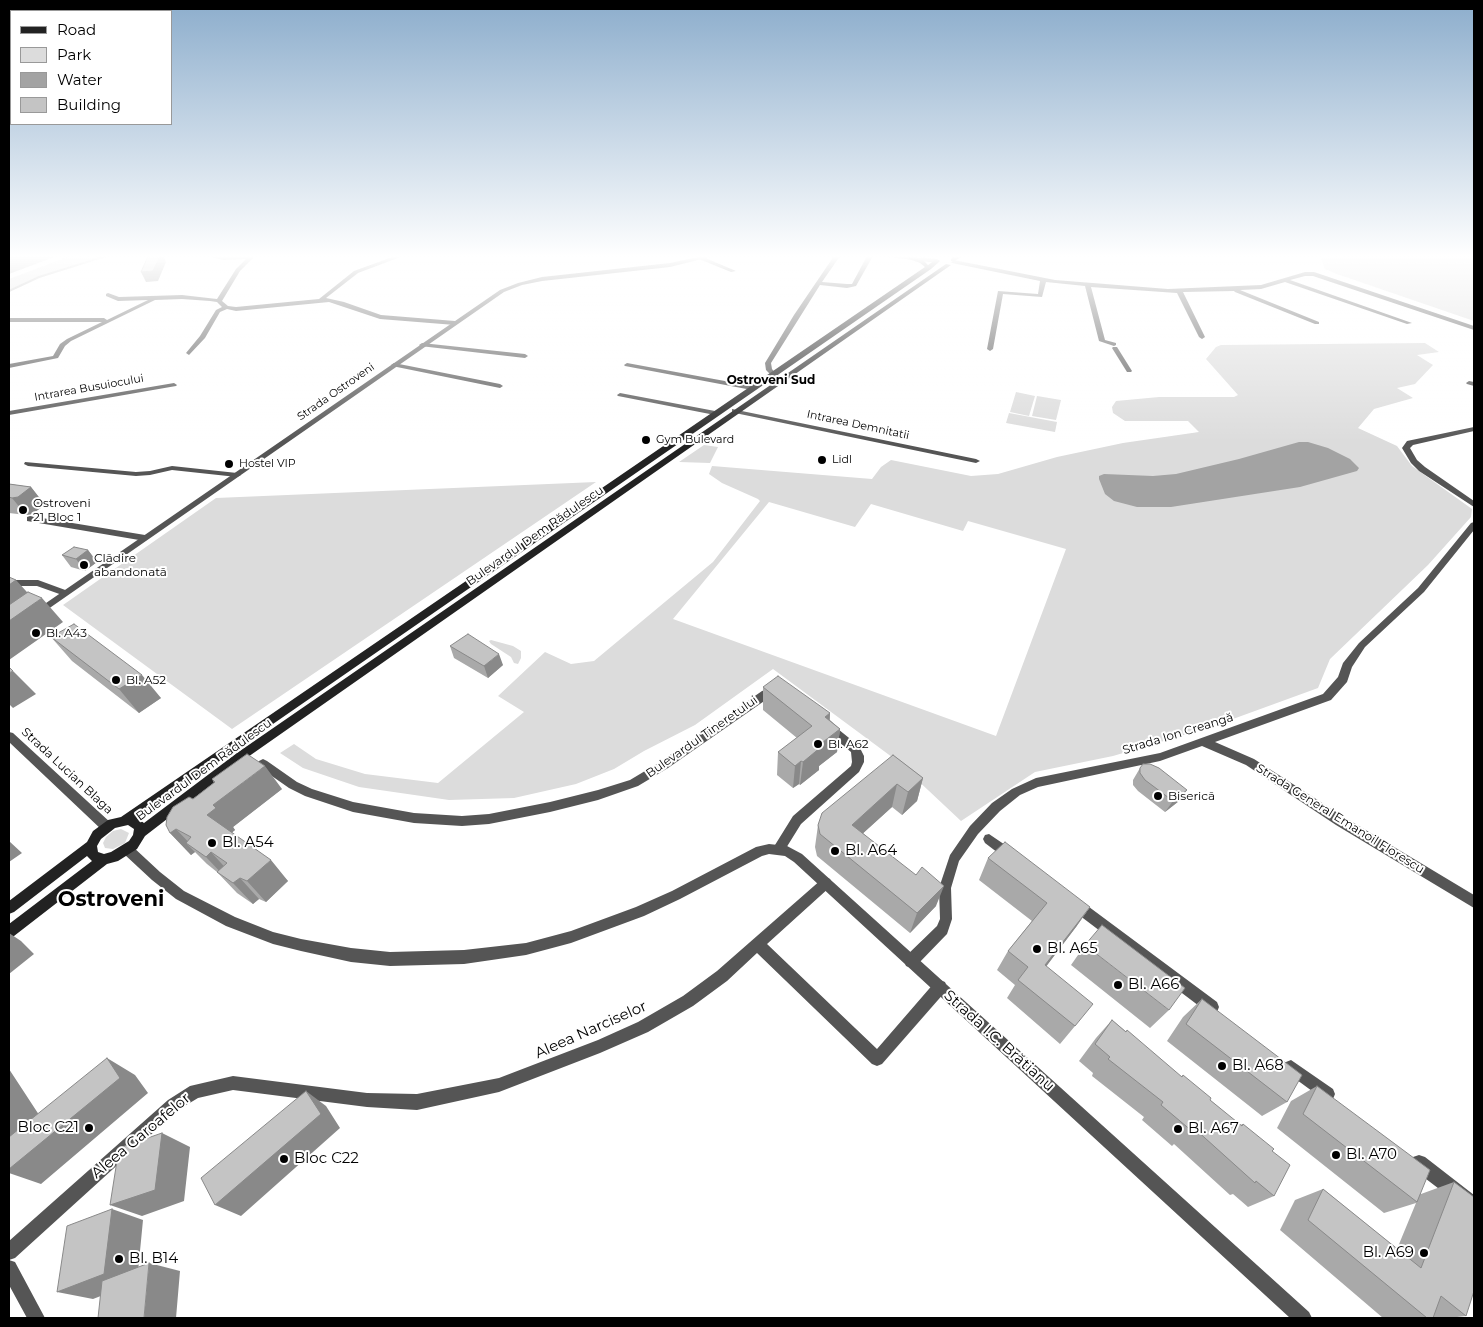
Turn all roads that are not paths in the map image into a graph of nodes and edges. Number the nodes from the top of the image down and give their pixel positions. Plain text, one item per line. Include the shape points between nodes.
1 (112, 318) edge
2 (214, 318) edge
3 (380, 318) edge
4 (463, 318) edge
5 (794, 318) edge
6 (856, 318) edge
7 (866, 318) edge
8 (995, 318) edge
9 (1096, 318) edge
10 (1192, 318) edge
11 (1305, 318) edge
12 (1394, 318) edge
13 (1445, 318) edge
14 (9, 320) edge
15 (108, 320) junction
16 (455, 323) junction
17 (1318, 323) dead end
18 (1409, 323) dead end
19 (1474, 328) edge
20 (1202, 337) dead end
21 (422, 345) junction
22 (990, 349) dead end
23 (189, 353) dead end
24 (525, 356) dead end
25 (394, 365) junction
26 (627, 365) dead end
27 (9, 366) edge
28 (1129, 371) dead end
29 (773, 374) junction
30 (174, 386) dead end
31 (500, 386) dead end
32 (752, 388) junction
33 (620, 395) dead end
34 (736, 411) junction
35 (9, 413) edge
36 (716, 413) junction
37 (1474, 429) edge
38 (976, 460) dead end
39 (28, 464) dead end
40 (630, 472) junction
41 (237, 475) junction
42 (641, 477) junction
43 (1474, 505) edge
44 (30, 519) dead end
45 (1474, 525) edge
46 (145, 538) junction
47 (9, 584) edge
48 (65, 594) junction
49 (32, 616) edge
50 (785, 696) edge
51 (817, 719) edge
52 (9, 736) edge
53 (1203, 742) junction
54 (263, 764) edge
55 (125, 820) junction
56 (107, 827) junction
57 (140, 833) junction
58 (989, 840) dead end
59 (91, 846) junction
60 (780, 849) junction
61 (128, 850) junction
62 (104, 859) junction
63 (1019, 862) edge
64 (826, 883) junction
65 (1065, 896) edge
66 (1474, 902) edge
67 (9, 908) edge
68 (9, 932) edge
69 (758, 945) junction
70 (912, 961) junction
71 (940, 987) junction
72 (1222, 1014) edge
73 (1277, 1056) edge
74 (418, 1102) joint
75 (1340, 1104) edge
76 (1411, 1157) edge
77 (1474, 1205) edge
78 (9, 1252) edge
79 (9, 1268) edge
80 (36, 1318) edge
81 (1303, 1318) edge

1 - 15 street
2 - 23 street
3 - 16 street
4 - 16 street, Strada Ostroveni
5 - 29 street via 768,363
6 - 29 main road, Bulevardul Dem Rădulescu
7 - 34 main road, Bulevardul Dem Rădulescu
8 - 22 street
9 - 28 street via 1102,342 1114,346
10 - 20 street
11 - 17 street
12 - 18 street
13 - 19 street
14 - 15 street
15 - 27 street via 65,343 56,357
16 - 21 street, Strada Ostroveni
21 - 24 street
21 - 25 street, Strada Ostroveni
25 - 31 street
25 - 41 street, Strada Ostroveni
26 - 32 street
29 - 32 main road, Bulevardul Dem Rădulescu
30 - 35 street, Intrarea Busuiocului
32 - 36 main road, Bulevardul Dem Rădulescu
33 - 36 street
34 - 38 street, Intrarea Demnitatii
34 - 42 main road, Bulevardul Dem Rădulescu
36 - 40 main road, Bulevardul Dem Rădulescu
37 - 43 street via 1410,443 1406,448 1422,469
39 - 41 street via 136,474 172,468
40 - 42 main road
40 - 55 main road, Bulevardul Dem Rădulescu
41 - 46 street, Strada Ostroveni
42 - 57 main road, Bulevardul Dem Rădulescu via 241,756
44 - 46 street
45 - 53 street, Strada Ion Creangă via 1421,590 1362,645 1347,666 1343,679 1327,696
46 - 48 street, Strada Ostroveni
47 - 48 street via 38,583
48 - 49 street, Strada Ostroveni
50 - 54 street, Bulevardul Tineretului via 775,691 766,694 634,783 489,819 446,821 353,807 309,793
51 - 60 street via 855,749 858,762 855,769 797,820
52 - 56 street, Strada Lucian Blaga
53 - 66 street, Strada General Emanoil Florescu via 1250,762
53 - 70 street, Strada Ion Creangă via 1160,756 1036,784 1016,792 996,807 974,830 954,859 946,888 946,919 937,936
55 - 56 main road
55 - 57 main road via 138,824
56 - 59 main road
57 - 61 main road
58 - 63 street
59 - 62 main road via 94,856
59 - 67 main road
60 - 61 street via 760,851 646,909 571,937 526,949 415,959 358,956 272,938 231,922 180,895
60 - 64 street, Strada I.C. Brătianu via 798,858
61 - 62 main road
62 - 68 main road
64 - 69 street, Aleea Narciselor
64 - 70 street, Strada I.C. Brătianu
65 - 72 street
69 - 71 street via 877,1059
69 - 74 street, Aleea Narciselor via 688,1001 634,1030 560,1063 499,1085
70 - 71 street, Strada I.C. Brătianu
71 - 81 street, Strada I.C. Brătianu
73 - 75 street
74 - 78 street, Aleea Garoafelor via 368,1100 233,1083 195,1091 173,1105
76 - 77 street
79 - 80 street

